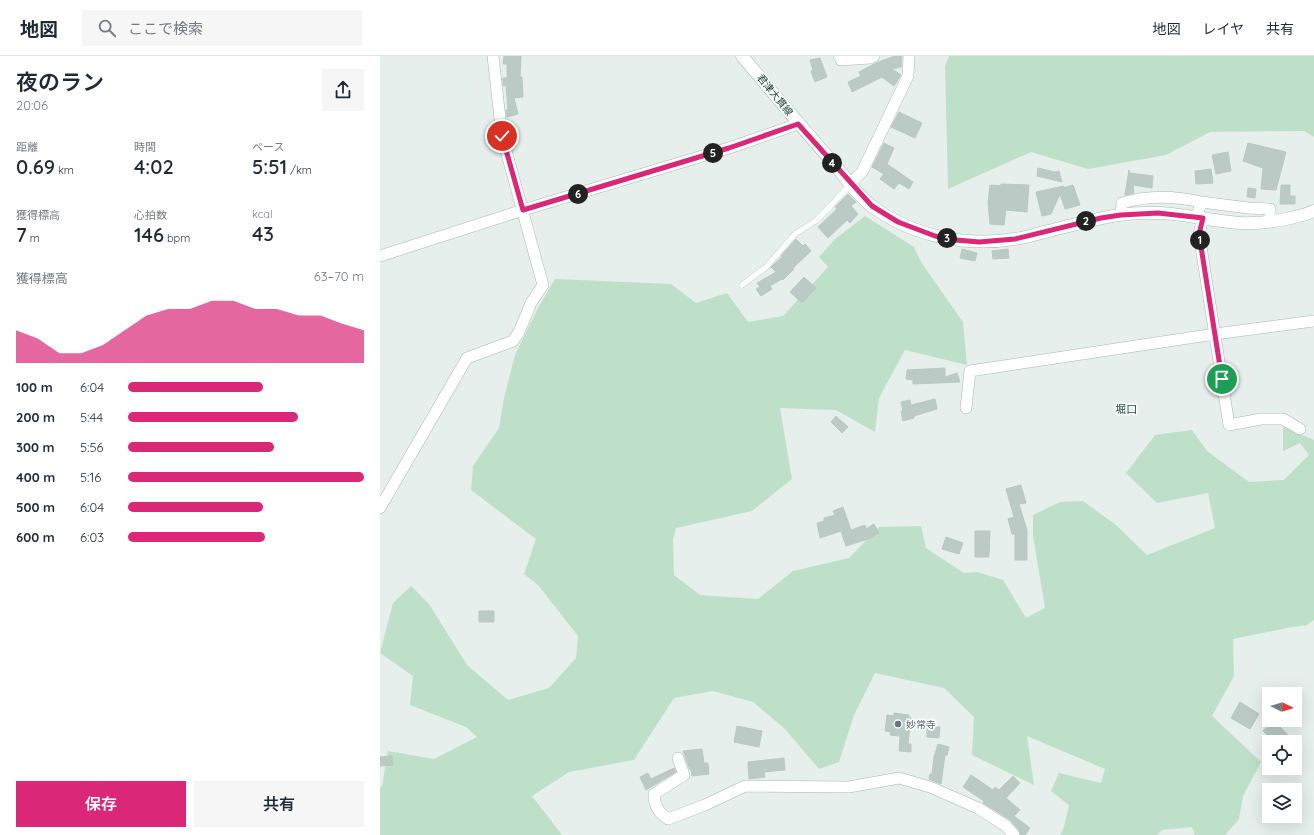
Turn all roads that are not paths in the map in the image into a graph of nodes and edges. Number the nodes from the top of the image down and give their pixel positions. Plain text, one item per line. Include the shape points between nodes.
1 (493, 56) edge
2 (742, 56) edge
3 (839, 56) edge
4 (874, 56) edge
5 (909, 56) edge
6 (798, 124) junction
7 (851, 183) junction
8 (1201, 202) junction
9 (523, 210) junction
10 (1314, 211) edge
11 (1121, 215) junction
12 (1200, 218) junction
13 (1270, 222) junction
14 (380, 256) edge
15 (742, 285) dead end
16 (1314, 320) edge
17 (1215, 334) junction
18 (966, 408) dead end
19 (1300, 428) dead end
20 (380, 508) edge
21 (678, 758) dead end
22 (1014, 835) edge

1 - 9 street via 502,136
2 - 6 main road, 君津大貫線
3 - 4 street via 841,60
5 - 7 street via 908,76 862,172
6 - 7 main road, 君津大貫線
6 - 9 street via 729,148
7 - 11 main road, 君津大貫線 via 872,206 898,222 935,236 956,240 979,242 1015,239
7 - 15 lane via 817,220 795,234 766,266
8 - 11 street via 1156,197 1140,199 1122,204
8 - 12 street
8 - 13 street via 1270,209
9 - 14 street
9 - 20 street via 543,285 531,303 513,341 467,358
10 - 13 main road, 君津大貫線 via 1304,216
11 - 12 main road, 君津大貫線 via 1158,213
12 - 13 main road, 君津大貫線 via 1239,223
12 - 17 street via 1199,234
16 - 17 street
17 - 18 street via 970,371
17 - 19 street via 1229,425 1261,419 1283,419
21 - 22 street via 684,775 654,794 654,802 659,812 668,818 705,805 744,786 849,787 899,778 930,787 978,808 1006,826

